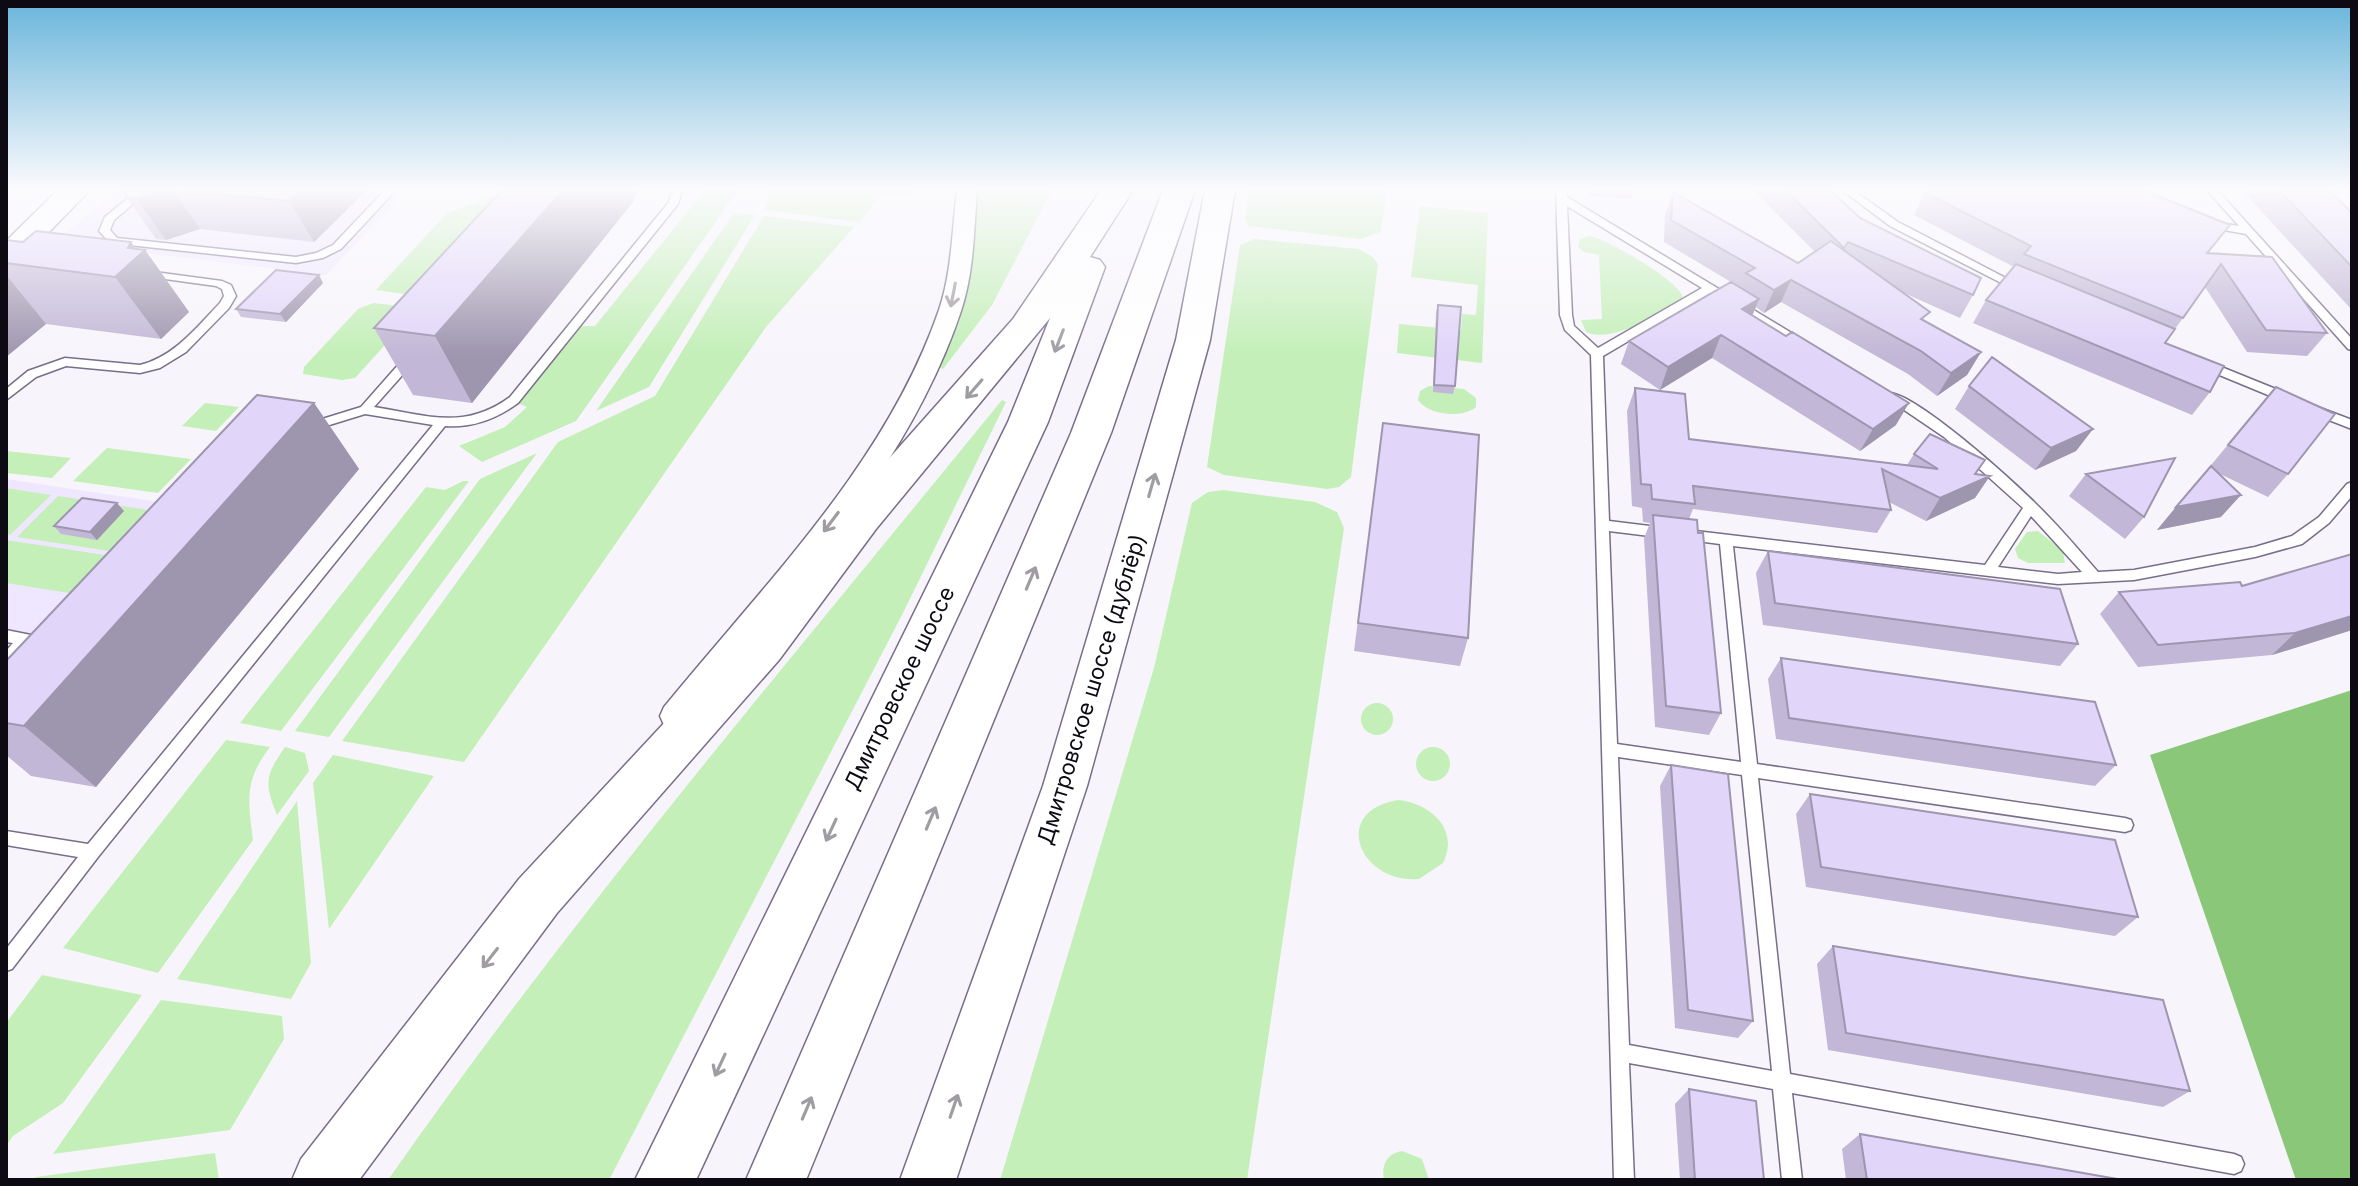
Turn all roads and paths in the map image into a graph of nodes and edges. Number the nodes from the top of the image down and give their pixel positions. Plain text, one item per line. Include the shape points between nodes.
1 (156, 245) edge
2 (339, 245) edge
3 (639, 245) edge
4 (963, 245) edge
5 (1081, 245) edge
6 (1097, 245) edge
7 (1159, 245) edge
8 (1210, 245) edge
9 (1564, 245) edge
10 (1643, 245) edge
11 (1936, 245) edge
12 (2262, 245) edge
13 (139, 273) edge
14 (1710, 288) junction
15 (2030, 293) edge
16 (2352, 346) edge
17 (417, 351) edge
18 (1818, 353) edge
19 (1597, 354) junction
20 (2190, 359) edge
21 (1886, 393) edge
22 (6, 396) edge
23 (365, 410) junction
24 (442, 422) junction
25 (2352, 425) edge
26 (297, 433) edge
27 (2352, 487) edge
28 (2031, 506) junction
29 (1603, 525) junction
30 (1726, 540) junction
31 (1988, 571) junction
32 (2095, 578) junction
33 (6, 636) edge
34 (6, 660) edge
35 (1610, 749) junction
36 (1747, 770) junction
37 (2125, 825) dead end
38 (6, 838) edge
39 (92, 852) junction
40 (538, 896) junction
41 (6, 963) edge
42 (1620, 1052) junction
43 (1781, 1082) junction
44 (2234, 1164) dead end
45 (322, 1180) edge
46 (665, 1180) edge
47 (776, 1180) edge
48 (928, 1180) edge
49 (1624, 1180) edge
50 (1792, 1180) edge

1 - 2 lane via 296,260
3 - 24 lane via 514,400 481,420
4 -> 40 street via 950,309 933,354 889,440 823,533 732,642
5 -> 40 highway via 1026,327 861,518 763,647
6 -> 46 highway, Дмитровское шоссе via 1028,422
47 -> 7 highway via 1091,433
48 -> 8 main road, Дмитровское шоссе (дублёр) via 1065,786 1193,340
9 - 19 lane via 1569,327
10 - 14 lane
11 - 15 lane
12 - 16 lane
13 - 22 lane via 218,283 230,296 182,349 156,365 140,369 65,362 32,374
14 - 18 lane
14 - 19 lane
17 - 23 lane
19 - 29 lane
20 - 25 lane
21 - 28 lane via 1955,440
23 - 24 lane
23 - 26 lane
24 - 39 lane
27 - 32 lane via 2324,520 2297,540 2255,552
28 - 31 lane
28 - 32 lane
29 - 30 lane
29 - 35 lane
30 - 31 lane
30 - 36 lane
31 - 32 lane
33 - 34 lane via 26,639
35 - 36 lane
35 - 42 lane
36 - 37 lane
36 - 43 lane
38 - 39 lane
39 - 41 lane
40 -> 45 highway
42 - 43 lane
42 - 49 lane
43 - 44 lane
43 - 50 lane

